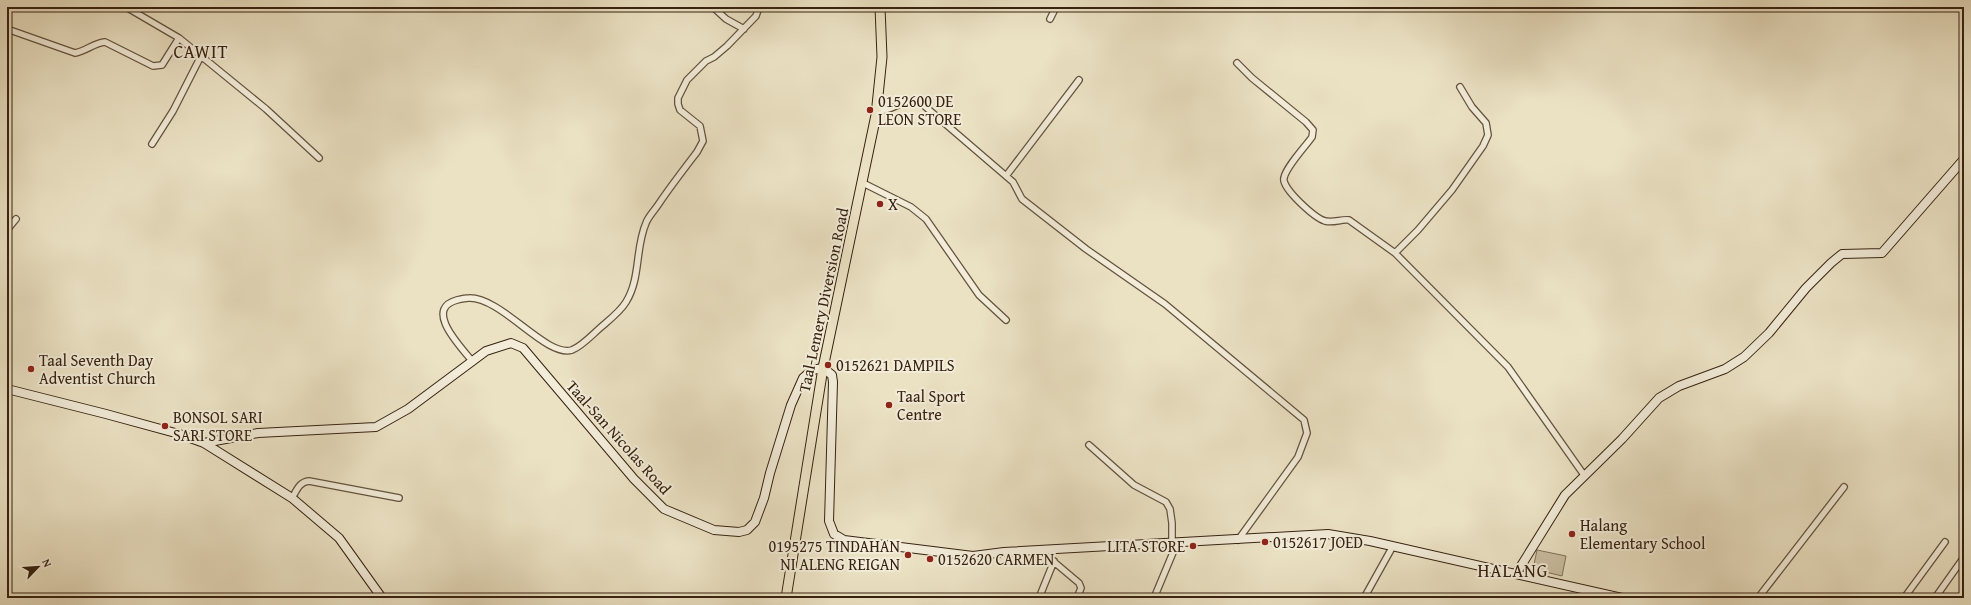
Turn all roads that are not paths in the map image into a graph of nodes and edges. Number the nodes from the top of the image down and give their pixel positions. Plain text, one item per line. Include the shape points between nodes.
1 (126, 7) edge
2 (713, 7) edge
3 (759, 7) edge
4 (880, 7) edge
5 (1056, 7) edge
6 (1050, 19) dead end
7 (7, 29) edge
8 (744, 29) junction
9 (179, 38) junction
10 (201, 56) junction
11 (1237, 63) dead end
12 (1079, 80) dead end
13 (1460, 87) dead end
14 (876, 111) junction
15 (152, 144) dead end
16 (319, 158) dead end
17 (1964, 159) edge
18 (1006, 176) junction
19 (863, 183) junction
20 (16, 219) dead end
21 (7, 230) edge
22 (1395, 254) junction
23 (1006, 320) dead end
24 (472, 361) junction
25 (823, 368) junction
26 (7, 389) edge
27 (204, 443) junction
28 (1089, 445) dead end
29 (1584, 475) junction
30 (1844, 487) dead end
31 (292, 498) junction
32 (399, 498) dead end
33 (1238, 540) junction
34 (1945, 542) dead end
35 (1174, 544) junction
36 (1393, 546) junction
37 (1041, 551) junction
38 (1964, 557) edge
39 (1054, 560) junction
40 (1516, 574) junction
41 (382, 598) edge
42 (786, 598) edge
43 (1039, 598) edge
44 (1077, 598) edge
45 (1154, 598) edge
46 (1364, 598) edge
47 (1622, 598) edge
48 (1758, 598) edge
49 (1904, 598) edge
50 (1935, 598) edge

1 - 9 street
2 - 8 street via 726,19
3 - 8 street via 756,16
4 - 14 main road, Taal-Lemery Diversion Road via 882,57
5 - 6 street
7 - 9 street via 75,53 105,42 153,66 162,65
8 - 24 street via 687,80 678,98 680,110 700,126 703,141 646,222 636,279 623,307 587,340 572,350 564,350 555,348 497,306 483,300 468,298 450,302 444,307 442,315 449,331
9 - 10 street
10 - 15 street
10 - 16 street via 266,109
11 - 22 street via 1313,130 1312,137 1285,175 1284,185 1288,191 1321,220 1349,220
12 - 18 street
13 - 22 street via 1486,123 1488,135 1452,190
14 - 18 street via 886,111 908,100 921,103
14 - 19 main road, Taal-Lemery Diversion Road
17 - 29 main road via 1882,253 1842,254 1806,288 1769,333 1744,357 1725,369 1679,386 1659,398 1622,439
18 - 33 street via 1013,182 1022,199 1086,249 1165,304 1304,420 1307,433 1298,457
19 - 23 street via 911,207 926,219 979,295
19 - 25 main road, Taal-Lemery Diversion Road
20 - 21 street
22 - 29 street via 1508,367
24 - 25 main road, Taal-San Nicolas Road via 486,352 511,343 524,348 634,478 664,508 714,530 739,532 747,530 755,522 787,418 804,378 812,370
24 - 27 main road, Taal-San Nicolas Road via 408,409 376,427 258,433
25 - 37 main road via 832,375 833,382 830,521 838,538 854,543 973,556
25 - 42 main road, Taal-Lemery Diversion Road
26 - 27 main road via 179,434
27 - 31 main road
28 - 35 street via 1134,485 1166,502
29 - 40 main road via 1565,495
30 - 48 street
31 - 32 street via 299,485 309,481
31 - 41 main road via 339,538
33 - 35 main road
33 - 36 main road via 1328,534
34 - 49 street
35 - 37 main road
35 - 45 street
36 - 40 main road
36 - 46 street
37 - 39 street
38 - 50 street
39 - 43 street
39 - 44 street via 1081,586
40 - 47 main road

